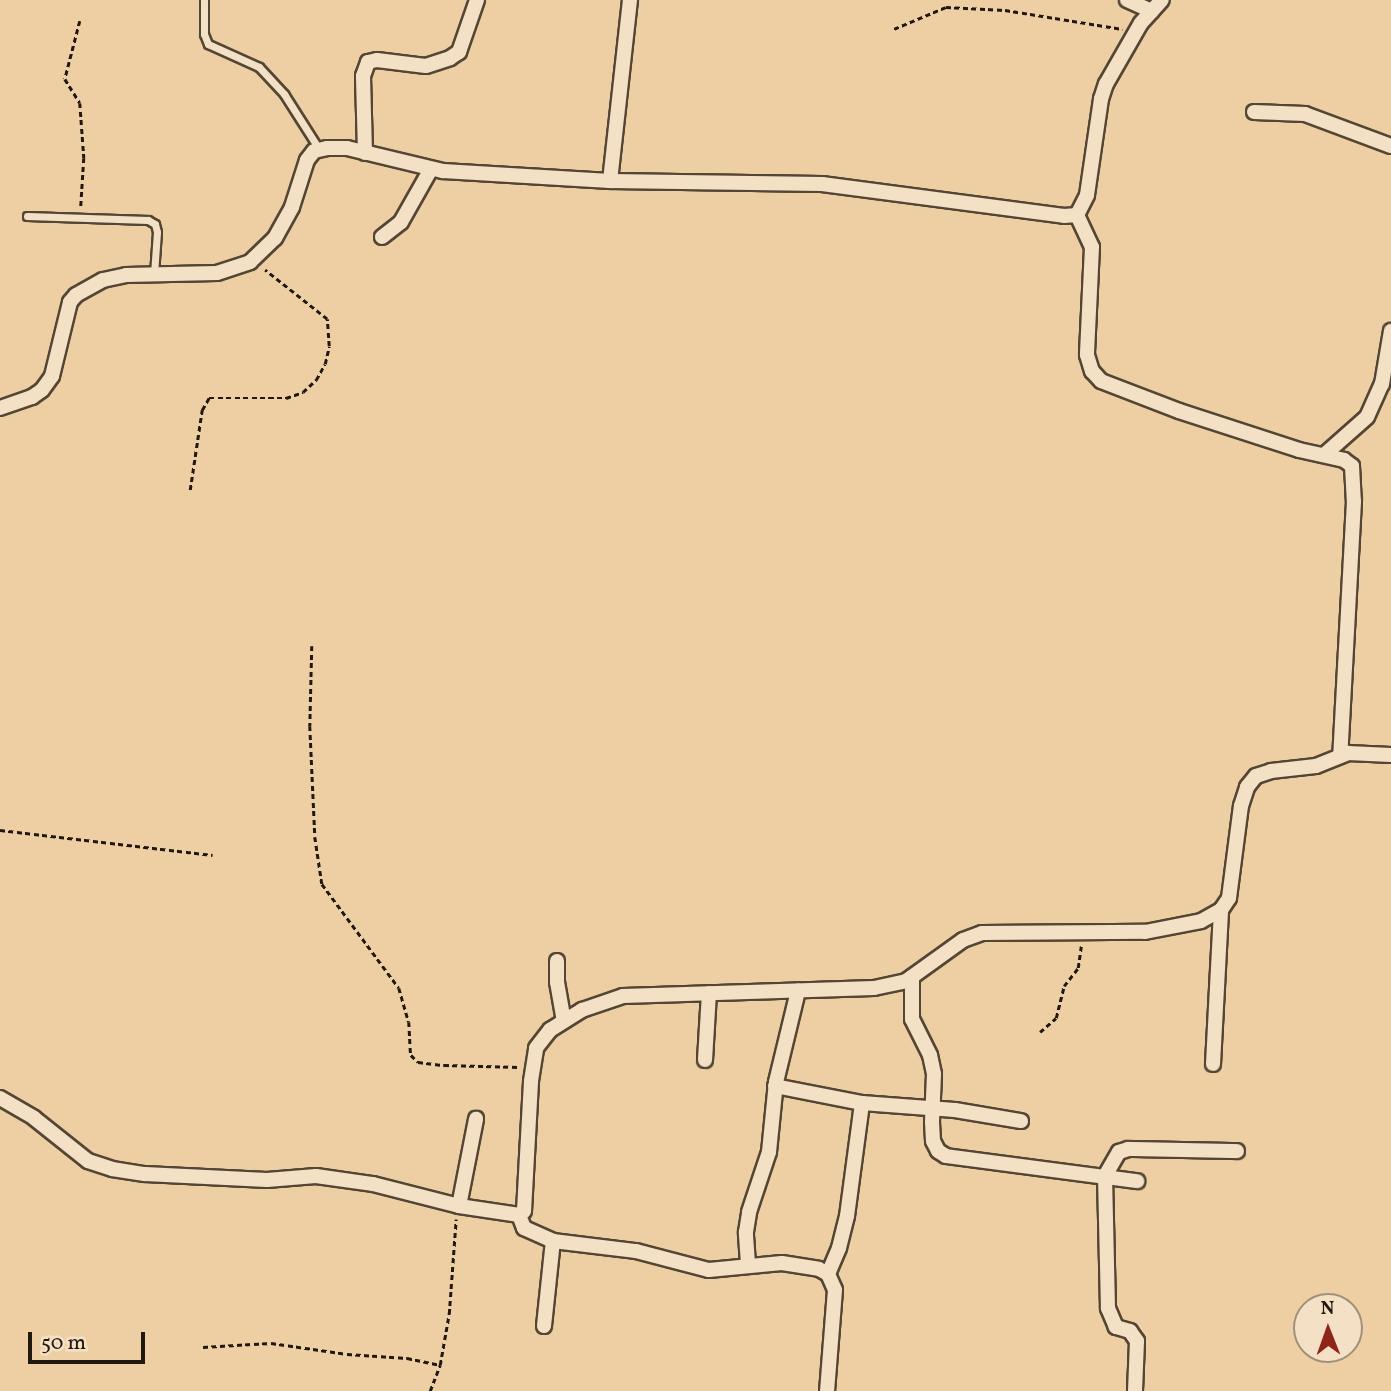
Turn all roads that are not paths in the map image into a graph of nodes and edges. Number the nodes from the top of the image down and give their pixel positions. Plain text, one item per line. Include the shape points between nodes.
1 (204, 0) edge
2 (477, 0) edge
3 (630, 0) edge
4 (1127, 0) edge
5 (1157, 5) edge
6 (1254, 112) dead end
7 (1391, 146) edge
8 (319, 149) junction
9 (365, 153) junction
10 (431, 169) junction
11 (610, 181) junction
12 (1077, 215) junction
13 (27, 216) dead end
14 (382, 237) dead end
15 (154, 274) junction
16 (1391, 331) edge
17 (0, 408) edge
18 (1324, 455) junction
19 (1391, 755) edge
20 (1340, 756) junction
21 (1221, 910) junction
22 (557, 961) dead end
23 (912, 977) junction
24 (799, 991) junction
25 (709, 993) junction
26 (564, 1020) junction
27 (705, 1060) dead end
28 (1213, 1064) dead end
29 (775, 1086) junction
30 (0, 1098) edge
31 (862, 1103) junction
32 (933, 1108) junction
33 (476, 1119) dead end
34 (1021, 1121) dead end
35 (1237, 1151) dead end
36 (1105, 1176) junction
37 (1137, 1181) dead end
38 (459, 1206) junction
39 (520, 1215) junction
40 (553, 1241) junction
41 (748, 1264) junction
42 (828, 1274) junction
43 (544, 1326) dead end
44 (827, 1391) edge
45 (1135, 1391) edge

1 - 8 lane via 208,44 259,67 284,94
2 - 9 street via 459,52 450,58 426,66 368,62 363,76
3 - 11 street
4 - 5 street
5 - 12 street via 1103,91 1087,195
6 - 7 street via 1313,116
8 - 9 street
8 - 15 street via 307,160 292,207 275,238 250,262 217,273
9 - 10 street
10 - 11 street
10 - 14 street via 401,222
11 - 12 street via 822,184
12 - 18 street via 1092,247 1087,355 1101,381 1179,411
13 - 15 lane via 152,222 157,232
15 - 17 street via 103,280 76,295 67,313 52,376 32,397
16 - 18 street via 1382,384 1367,417
18 - 20 street via 1344,460 1355,475
19 - 20 street
20 - 21 street via 1316,766 1271,771 1256,776 1247,787 1232,887
21 - 23 street via 1201,920 1145,932 982,933 963,940
21 - 28 street
22 - 26 street
23 - 24 street via 874,988
23 - 32 street via 912,1019 930,1055
24 - 25 street
24 - 29 street
25 - 26 street via 623,996
25 - 27 street
26 - 39 street via 536,1048 524,1211
29 - 31 street
29 - 41 street via 769,1152 746,1232
30 - 38 street via 34,1118 88,1161 112,1169 267,1180 316,1176 373,1184
31 - 32 street
31 - 42 street via 847,1216
32 - 34 street
32 - 36 street via 933,1140 946,1156
33 - 38 street
35 - 36 street via 1128,1149 1119,1152
36 - 37 street
36 - 45 street via 1108,1308 1116,1327 1130,1331 1137,1341
38 - 39 street
39 - 40 street via 524,1228
40 - 41 street via 636,1251 709,1270
40 - 43 street
41 - 42 street via 796,1265
42 - 44 street via 835,1290

